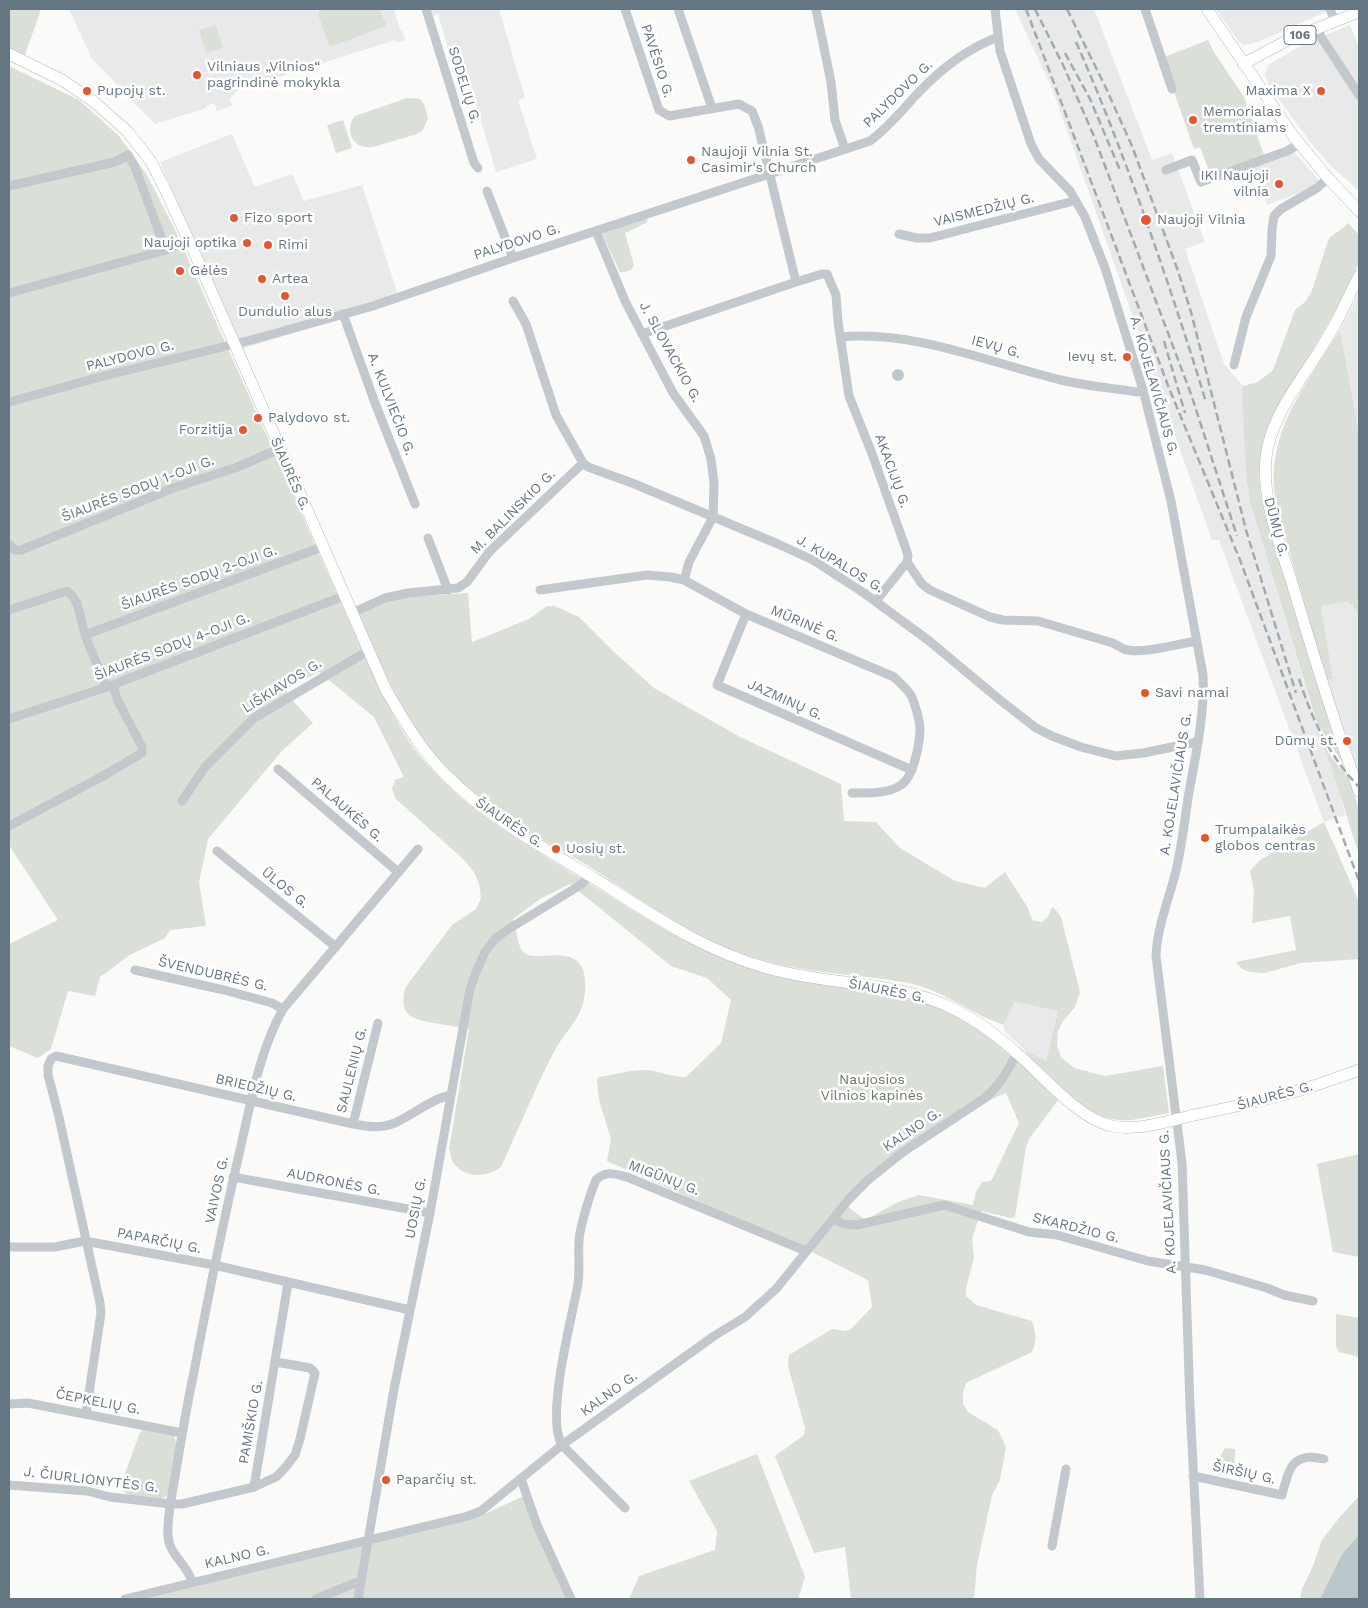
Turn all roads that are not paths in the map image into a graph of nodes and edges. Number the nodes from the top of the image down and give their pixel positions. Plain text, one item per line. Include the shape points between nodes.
1 (426, 9) edge
2 (625, 9) edge
3 (678, 9) edge
4 (816, 9) edge
5 (994, 9) edge
6 (1145, 9) edge
7 (1207, 9) edge
8 (1330, 9) edge
9 (1359, 12) edge
10 (1335, 21) junction
11 (1318, 27) junction
12 (998, 37) junction
13 (9, 54) edge
14 (1243, 64) junction
15 (1172, 89) dead end
16 (1359, 95) edge
17 (712, 108) junction
18 (1299, 144) junction
19 (139, 145) junction
20 (845, 149) junction
21 (128, 155) junction
22 (478, 168) dead end
23 (1166, 170) dead end
24 (769, 173) junction
25 (1328, 178) junction
26 (9, 186) edge
27 (487, 191) dead end
28 (1075, 199) junction
29 (1359, 211) edge
30 (596, 231) junction
31 (898, 234) dead end
32 (188, 241) junction
33 (166, 250) junction
34 (513, 258) junction
35 (1359, 276) edge
36 (796, 282) junction
37 (9, 293) edge
38 (513, 301) dead end
39 (344, 314) junction
40 (642, 334) junction
41 (840, 337) junction
42 (234, 345) junction
43 (1234, 365) dead end
44 (1143, 390) junction
45 (9, 402) edge
46 (279, 449) junction
47 (583, 463) junction
48 (415, 504) dead end
49 (713, 517) junction
50 (428, 538) dead end
51 (9, 544) edge
52 (322, 547) junction
53 (907, 562) junction
54 (684, 580) junction
55 (448, 590) junction
56 (540, 590) dead end
57 (344, 596) junction
58 (876, 601) junction
59 (9, 610) edge
60 (352, 613) junction
61 (746, 614) junction
62 (85, 635) junction
63 (1196, 641) junction
64 (368, 651) junction
65 (110, 686) junction
66 (9, 719) edge
67 (1198, 742) junction
68 (278, 769) dead end
69 (912, 770) junction
70 (1359, 791) edge
71 (852, 793) dead end
72 (182, 801) dead end
73 (9, 826) edge
74 (418, 849) dead end
75 (216, 850) dead end
76 (398, 872) junction
77 (589, 876) junction
78 (336, 948) junction
79 (135, 970) dead end
80 (283, 1009) junction
81 (378, 1023) dead end
82 (1017, 1053) junction
83 (1359, 1070) edge
84 (451, 1096) junction
85 (251, 1101) junction
86 (1176, 1119) junction
87 (353, 1124) junction
88 (234, 1177) junction
89 (430, 1213) junction
90 (833, 1219) junction
91 (86, 1241) junction
92 (9, 1247) edge
93 (806, 1251) junction
94 (214, 1265) junction
95 (1186, 1266) junction
96 (288, 1283) junction
97 (1313, 1301) dead end
98 (410, 1310) junction
99 (276, 1362) junction
100 (9, 1404) edge
101 (86, 1414) junction
102 (182, 1433) junction
103 (562, 1445) junction
104 (1324, 1459) dead end
105 (1066, 1469) dead end
106 (1193, 1476) junction
107 (521, 1479) junction
108 (9, 1485) edge
109 (254, 1487) junction
110 (171, 1504) junction
111 (625, 1508) dead end
112 (368, 1541) junction
113 (1052, 1546) dead end
114 (192, 1582) junction
115 (361, 1582) junction
116 (125, 1599) edge
117 (316, 1599) edge
118 (358, 1599) edge
119 (571, 1599) edge
120 (1200, 1599) edge

1 - 22 street, SODELIŲ G.
2 - 17 street, PAVĖSIO G. via 659,110 669,116
3 - 17 street
4 - 20 street via 835,120
5 - 12 street, A. KOJELAVIČIAUS G.
6 - 15 street
7 - 14 main road
8 - 10 street
9 - 10 main road, 106
10 - 11 main road, 106
11 - 14 main road, 106
11 - 16 street via 1321,37
12 - 20 street, PALYDOVO G. via 972,48 942,70 870,141
12 - 28 street, A. KOJELAVIČIAUS G. via 1018,108 1035,152
13 - 19 main road, ŠIAURĖS G. via 79,90 109,114
14 - 18 main road
17 - 24 street, PAVĖSIO G. via 739,104 752,111
18 - 23 street via 1201,182 1192,160
18 - 25 main road
19 - 21 street
19 - 32 main road, ŠIAURĖS G. via 161,180
20 - 24 street, PALYDOVO G.
21 - 26 street via 114,162
21 - 33 street
24 - 30 street, PALYDOVO G.
24 - 36 street, PAVĖSIO G.
25 - 29 main road
25 - 43 street via 1274,216 1271,256 1246,317
27 - 34 street
28 - 31 street, VAISMEDŽIŲ G. via 930,238
28 - 44 street, A. KOJELAVIČIAUS G. via 1094,235
30 - 34 street, PALYDOVO G.
30 - 40 street, J. SLOVACKIO G.
32 - 33 street
32 - 42 main road, ŠIAURĖS G.
33 - 37 street
34 - 39 street, PALYDOVO G.
35 - 70 main road, DŪMŲ G. via 1328,338 1280,414 1265,463 1266,491 1274,522 1321,680
36 - 40 street, AKACIJŲ G.
36 - 41 street, AKACIJŲ G. via 829,275 836,295
38 - 47 street via 526,324 556,416
39 - 42 street, PALYDOVO G.
39 - 48 street, A. KULVIEČIO G.
40 - 49 street, J. SLOVACKIO G. via 678,400 704,436 714,484
41 - 44 street, IEVŲ G. via 896,339 954,350 1062,380 1137,392
41 - 53 street, AKACIJŲ G. via 849,396 872,451 906,549
42 - 45 street, PALYDOVO G.
42 - 46 main road, ŠIAURĖS G.
44 - 63 street, A. KOJELAVIČIAUS G. via 1171,501
46 - 51 street, ŠIAURĖS SODŲ 1-OJI G. via 21,550 14,550
46 - 52 main road, ŠIAURĖS G.
47 - 49 street, J. KUPALOS G.
47 - 55 street, M. BALINSKIO G. via 489,552 467,582
49 - 54 street via 689,562
49 - 58 street, J. KUPALOS G. via 794,550
50 - 55 street
52 - 57 main road, ŠIAURĖS G.
52 - 62 street, ŠIAURĖS SODŲ 2-OJI G.
53 - 58 street
53 - 63 street, AKACIJŲ G. via 930,590 990,617 1038,621 1132,651
54 - 56 street, MŪRINĖ G. via 647,575
54 - 61 street, MŪRINĖ G.
55 - 60 street, M. BALINSKIO G. via 385,598
57 - 60 main road, ŠIAURĖS G.
57 - 65 street, ŠIAURĖS SODŲ 4-OJI G.
58 - 67 street, J. KUPALOS G. via 1036,728 1052,736 1116,756
59 - 62 street via 67,591 76,603
60 - 64 main road, ŠIAURĖS G.
61 - 69 street, MŪRINĖ G. via 887,674 905,688 912,696 920,727
61 - 69 street, JAZMINŲ G. via 718,685
62 - 65 street
63 - 67 street, A. KOJELAVIČIAUS G. via 1204,686
64 - 72 street, LIŠKIAVOS G. via 254,718 205,767
64 - 77 main road, ŠIAURĖS G. via 404,722 442,772 500,820
65 - 66 street, ŠIAURĖS SODŲ 4-OJI G.
65 - 73 street via 142,752
67 - 86 street, A. KOJELAVIČIAUS G. via 1177,866 1156,944 1160,1002
68 - 76 street, PALAUKĖS G.
69 - 71 street via 898,787
74 - 76 street, VAIVOS G.
75 - 78 street, ŪLOS G.
76 - 78 street, VAIVOS G.
77 - 82 main road, ŠIAURĖS G. via 712,949 769,969 922,996 980,1024
77 - 84 street, UOSIŲ G. via 582,884 507,930 485,952 470,989
78 - 80 street, VAIVOS G.
79 - 80 street, ŠVENDUBRĖS G. via 232,992
80 - 85 street, VAIVOS G. via 269,1036
81 - 87 street, SAULENIŲ G.
82 - 86 main road, ŠIAURĖS G. via 1080,1111 1096,1121 1123,1128
82 - 90 street, KALNO G. via 994,1090 884,1166
83 - 86 main road, ŠIAURĖS G. via 1290,1094
84 - 87 street, BRIEDŽIŲ G. via 441,1098 391,1125
84 - 89 street, UOSIŲ G.
85 - 87 street, BRIEDŽIŲ G.
85 - 88 street, VAIVOS G.
85 - 91 street, BRIEDŽIŲ G. via 56,1056 51,1059 48,1075
86 - 95 street, A. KOJELAVIČIAUS G.
88 - 89 street, AUDRONĖS G.
88 - 94 street, VAIVOS G.
89 - 98 street, UOSIŲ G.
90 - 93 street, KALNO G.
90 - 95 street, SKARDŽIO G. via 857,1225 944,1205 1029,1232 1057,1235 1148,1261
91 - 92 street via 55,1247
91 - 94 street, PAPARČIŲ G.
91 - 101 street via 101,1313
93 - 103 street, KALNO G. via 776,1289 745,1317
93 - 103 street, MIGŪNŲ G. via 626,1177 608,1173 600,1176 594,1185 579,1240 579,1282 559,1379 557,1432
94 - 96 street, PAPARČIŲ G.
94 - 102 street, VAIVOS G.
95 - 97 street, SKARDŽIO G.
95 - 106 street, A. KOJELAVIČIAUS G.
96 - 98 street, PAPARČIŲ G.
96 - 99 street, PAMIŠKIO G.
98 - 112 street, UOSIŲ G.
99 - 109 street, PAMIŠKIO G.
99 - 109 street via 310,1368 315,1374 295,1456 276,1477
100 - 101 street, ČEPKELIŲ G. via 28,1403
101 - 102 street, ČEPKELIŲ G.
102 - 110 street, VAIVOS G.
103 - 107 street, KALNO G.
103 - 111 street
104 - 106 street, ŠIRŠIŲ G. via 1310,1456 1296,1462 1289,1469 1282,1495
105 - 113 street
106 - 120 street, A. KOJELAVIČIAUS G.
107 - 112 street, KALNO G. via 481,1511
107 - 119 street via 537,1525
108 - 110 street, J. ČIURLIONYTĖS G. via 87,1491
109 - 110 street
110 - 114 street, VAIVOS G. via 170,1547
112 - 114 street, KALNO G.
112 - 115 street, UOSIŲ G.
114 - 116 street, KALNO G.
115 - 117 street
115 - 118 street, UOSIŲ G.

